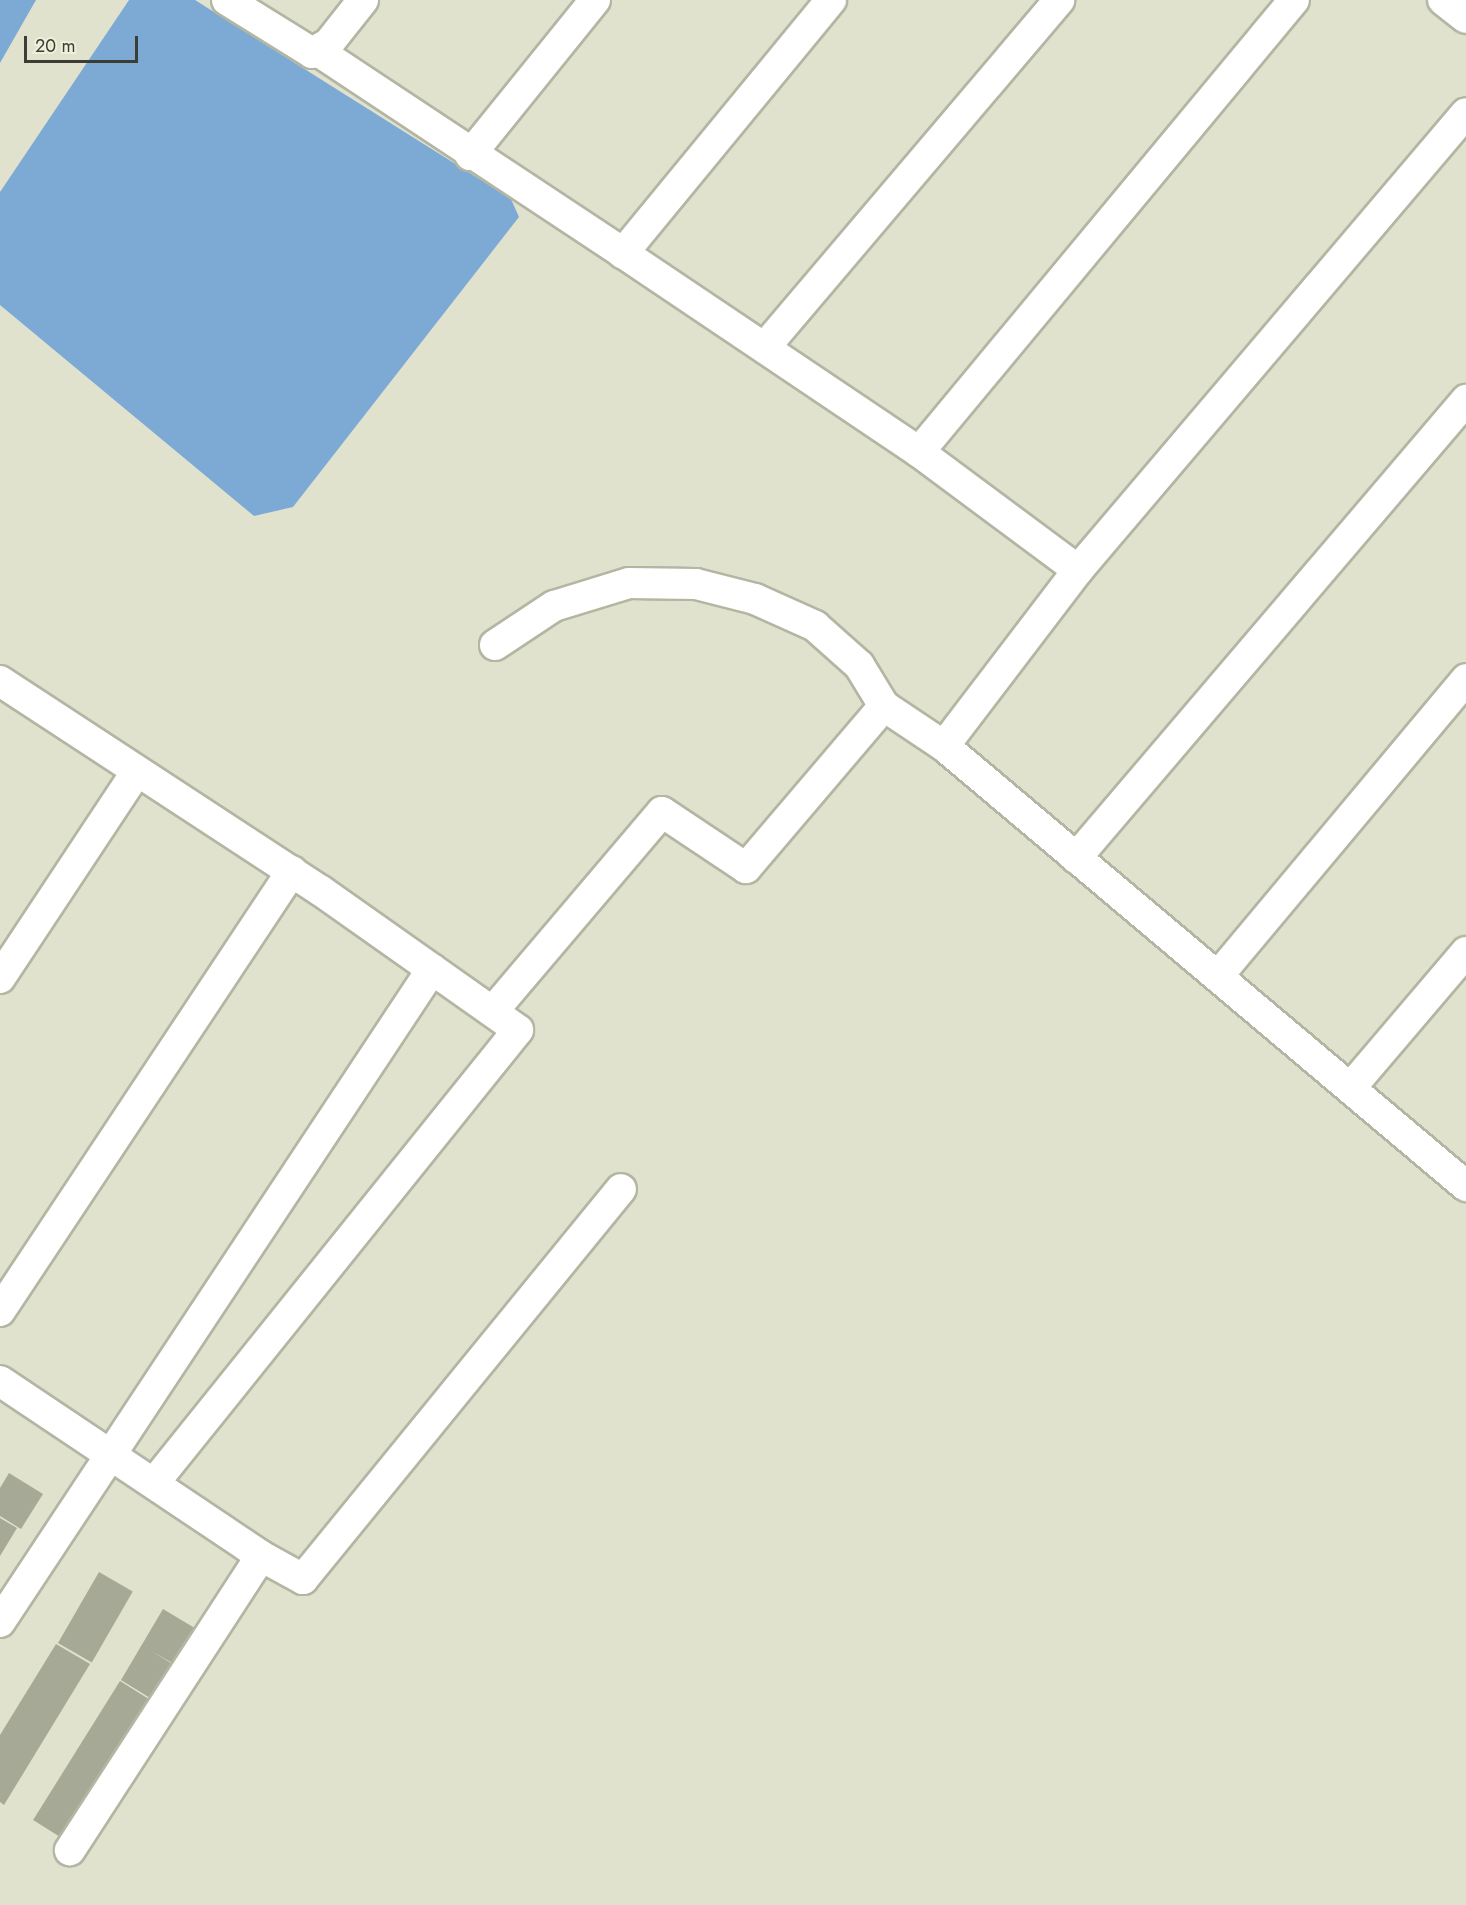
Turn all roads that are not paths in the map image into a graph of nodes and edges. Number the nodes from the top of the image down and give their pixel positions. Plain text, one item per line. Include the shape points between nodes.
1 (227, 0) edge
2 (363, 0) edge
3 (595, 0) edge
4 (831, 0) edge
5 (1059, 0) edge
6 (1294, 0) edge
7 (1443, 0) edge
8 (1466, 18) edge
9 (318, 51) junction
10 (1466, 113) edge
11 (470, 155) junction
12 (623, 253) junction
13 (765, 347) junction
14 (1466, 400) edge
15 (919, 452) junction
16 (1077, 570) junction
17 (495, 645) dead end
18 (1466, 678) edge
19 (0, 681) edge
20 (884, 706) junction
21 (944, 746) junction
22 (137, 771) junction
23 (1076, 858) junction
24 (292, 871) junction
25 (1466, 952) edge
26 (432, 969) junction
27 (1218, 976) junction
28 (0, 978) edge
29 (493, 1011) junction
30 (1352, 1086) junction
31 (1466, 1186) edge
32 (621, 1189) dead end
33 (0, 1311) edge
34 (0, 1381) edge
35 (112, 1454) junction
36 (154, 1483) junction
37 (261, 1556) junction
38 (0, 1622) edge
39 (70, 1850) dead end

1 - 9 street via 305,51
2 - 9 street
3 - 11 street
4 - 12 street
5 - 13 street
6 - 15 street
7 - 8 street
9 - 11 street
10 - 16 street
11 - 12 street
12 - 13 street
13 - 15 street
14 - 23 street
15 - 16 street
16 - 21 street
17 - 20 street via 565,602 629,583 696,584 755,599 815,626 859,665
18 - 27 street
19 - 22 street
20 - 21 street
20 - 29 street via 746,868 662,812
21 - 23 street
22 - 24 street
22 - 28 street
23 - 27 street
24 - 26 street
24 - 33 street
25 - 30 street
26 - 29 street
26 - 35 street
27 - 30 street
29 - 36 street via 518,1030
30 - 31 street
32 - 37 street via 303,1579
34 - 35 street
35 - 36 street
35 - 38 street
36 - 37 street
37 - 39 street

